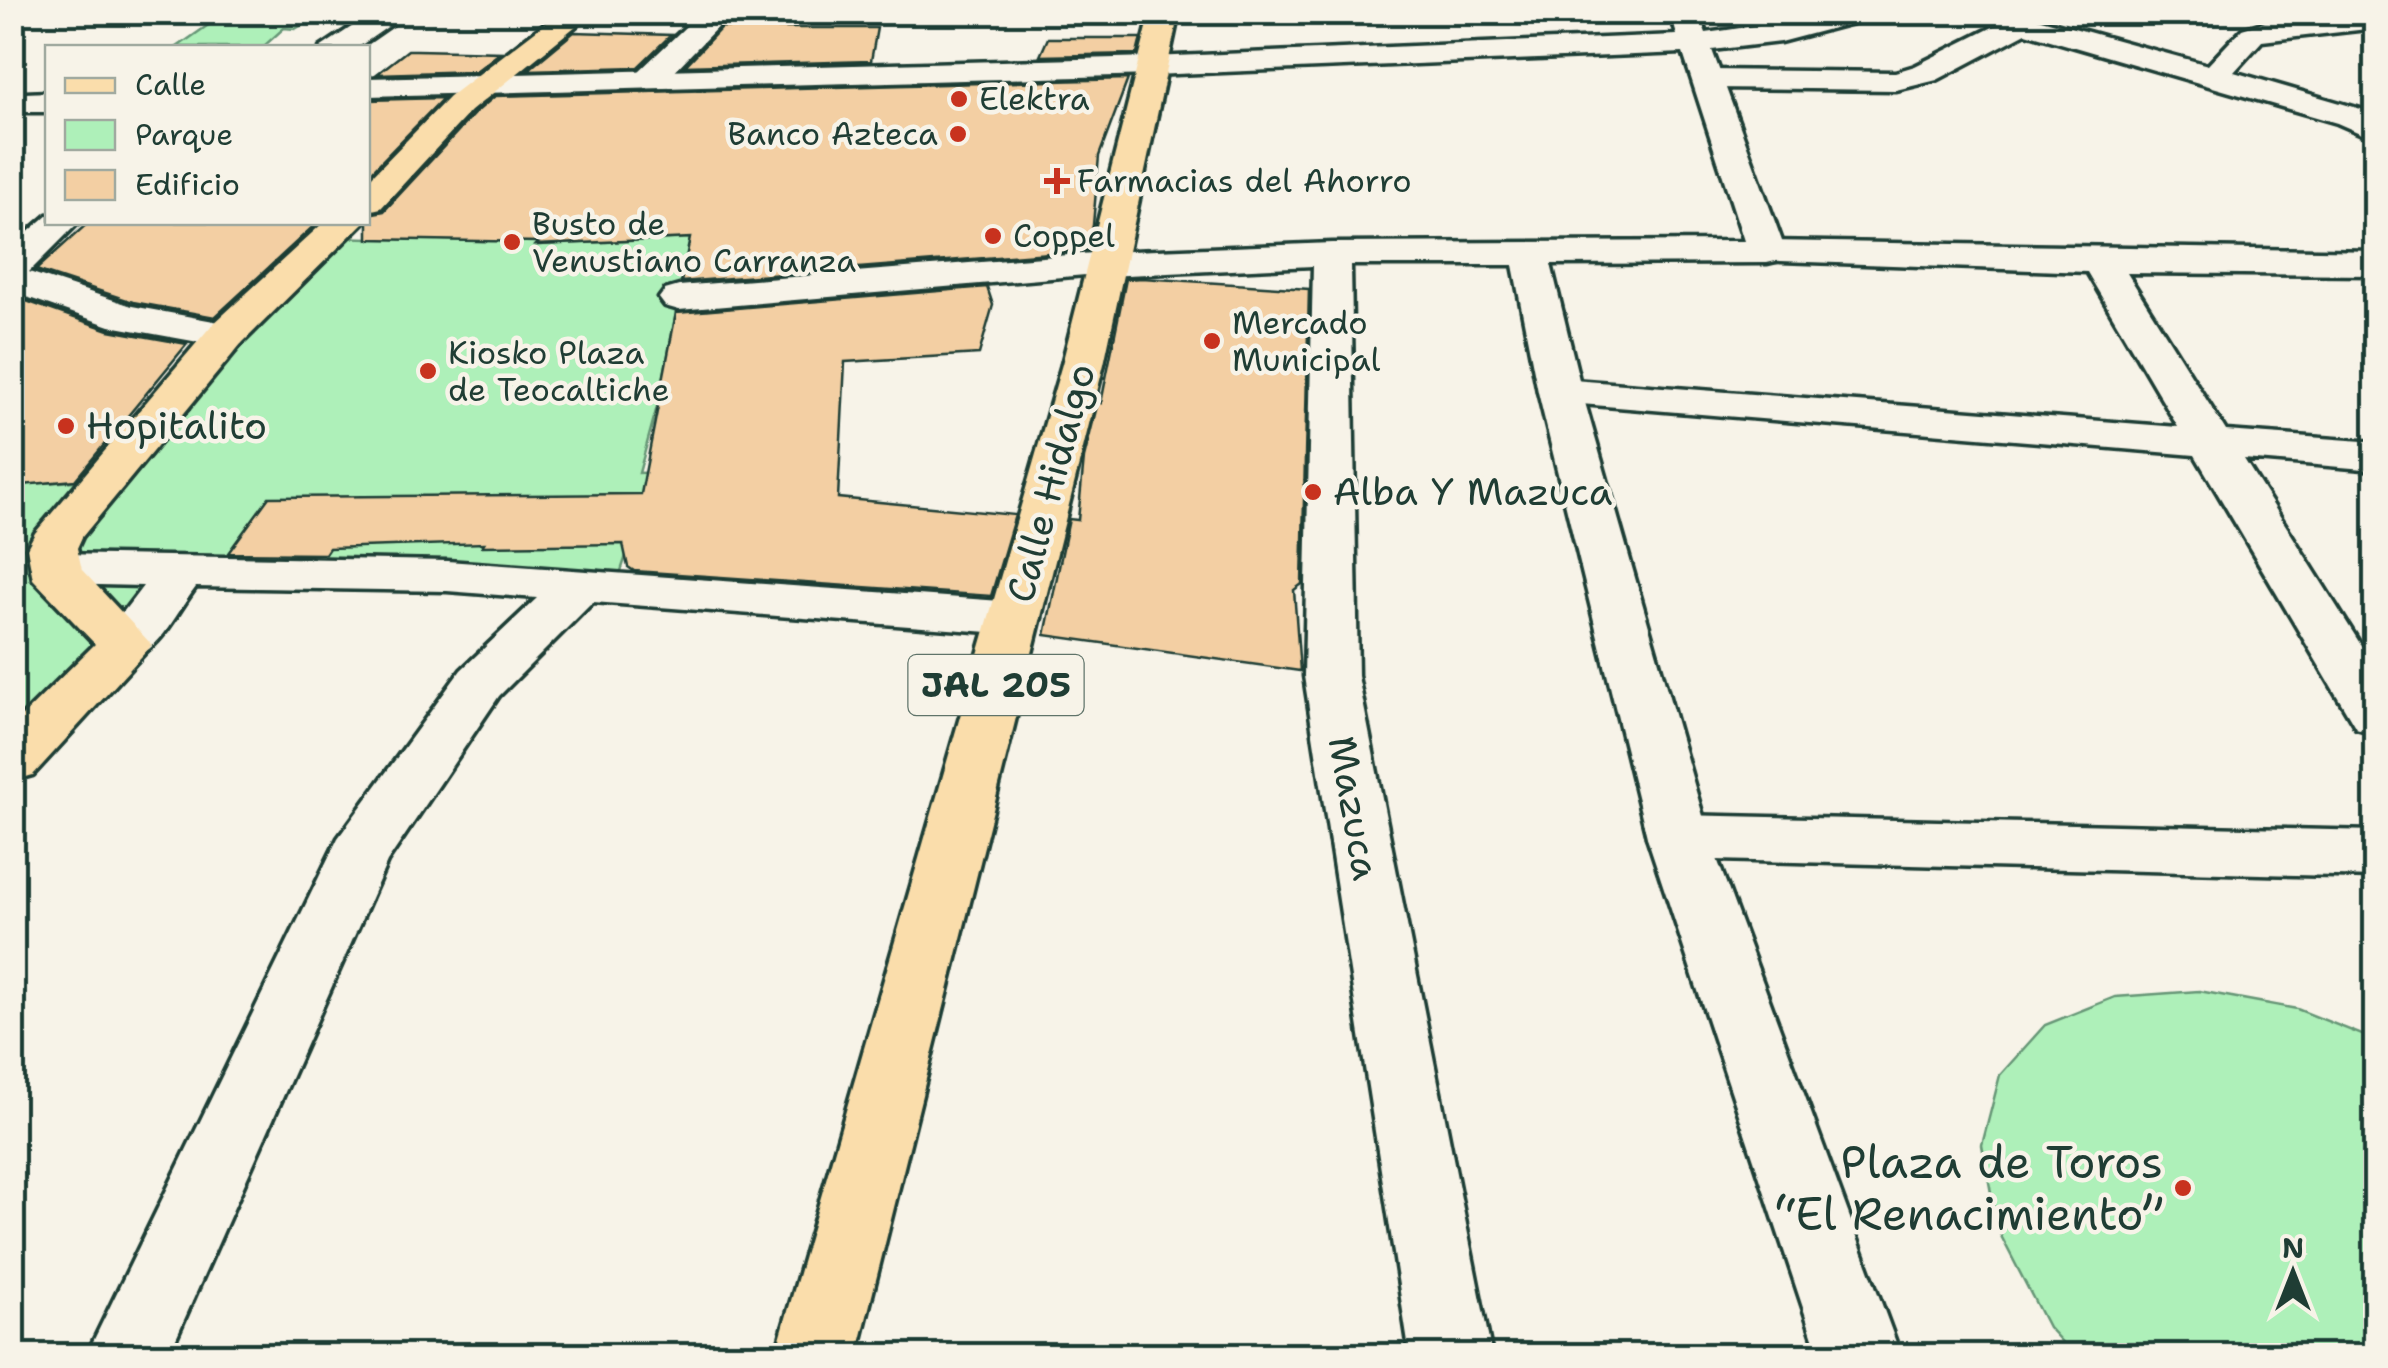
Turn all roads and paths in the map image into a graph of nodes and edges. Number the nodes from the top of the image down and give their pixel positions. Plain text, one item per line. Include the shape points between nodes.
1 (395, 12) edge
2 (580, 12) edge
3 (718, 12) edge
4 (1164, 12) edge
5 (1861, 12) edge
6 (1982, 12) edge
7 (2376, 19) edge
8 (2022, 24) junction
9 (1691, 28) edge
10 (339, 45) edge
11 (1152, 66) junction
12 (2214, 76) junction
13 (1710, 79) junction
14 (648, 80) junction
15 (487, 83) junction
16 (370, 86) edge
17 (2367, 121) edge
18 (370, 198) edge
19 (58, 225) edge
20 (343, 225) edge
21 (1529, 251) junction
22 (1767, 252) junction
23 (1332, 254) junction
24 (2100, 261) junction
25 (2376, 263) edge
26 (1106, 264) junction
27 (12, 267) edge
28 (12, 279) edge
29 (679, 298) dead end
30 (226, 335) junction
31 (1560, 392) junction
32 (2213, 444) junction
33 (2376, 456) edge
34 (56, 569) junction
35 (180, 573) junction
36 (579, 586) junction
37 (1014, 618) junction
38 (125, 645) junction
39 (2376, 716) edge
40 (12, 761) edge
41 (1678, 837) junction
42 (2376, 854) edge
43 (126, 1356) edge
44 (816, 1356) edge
45 (1451, 1356) edge
46 (1860, 1356) edge

1 - 10 street
2 - 15 main road
3 - 14 street
4 - 11 main road, Calle Hidalgo / JAL 205
5 - 9 street via 1780,32
6 - 8 street
7 - 12 street via 2266,30
8 - 12 street
8 - 13 street via 1926,73 1896,81
9 - 11 street
9 - 13 street
11 - 14 street
11 - 26 main road, Calle Hidalgo / JAL 205
12 - 17 street
13 - 22 street
14 - 15 street
15 - 16 street
15 - 18 main road
19 - 27 street
20 - 30 main road
21 - 22 street
21 - 23 street
21 - 31 street
22 - 24 street
23 - 26 street
23 - 45 street, Mazuca via 1330,676
24 - 25 street
24 - 32 street
26 - 29 street
26 - 37 main road, Calle Hidalgo / JAL 205
28 - 30 street via 124,316
30 - 34 main road via 60,533 52,548
31 - 32 street
31 - 41 street
32 - 33 street
32 - 39 street
34 - 35 street
34 - 38 main road via 58,579
35 - 36 street via 447,576
35 - 38 street
36 - 37 street
36 - 43 street via 480,684 360,854
37 - 44 main road, Calle Hidalgo / JAL 205
38 - 40 main road
41 - 42 street
41 - 46 street

